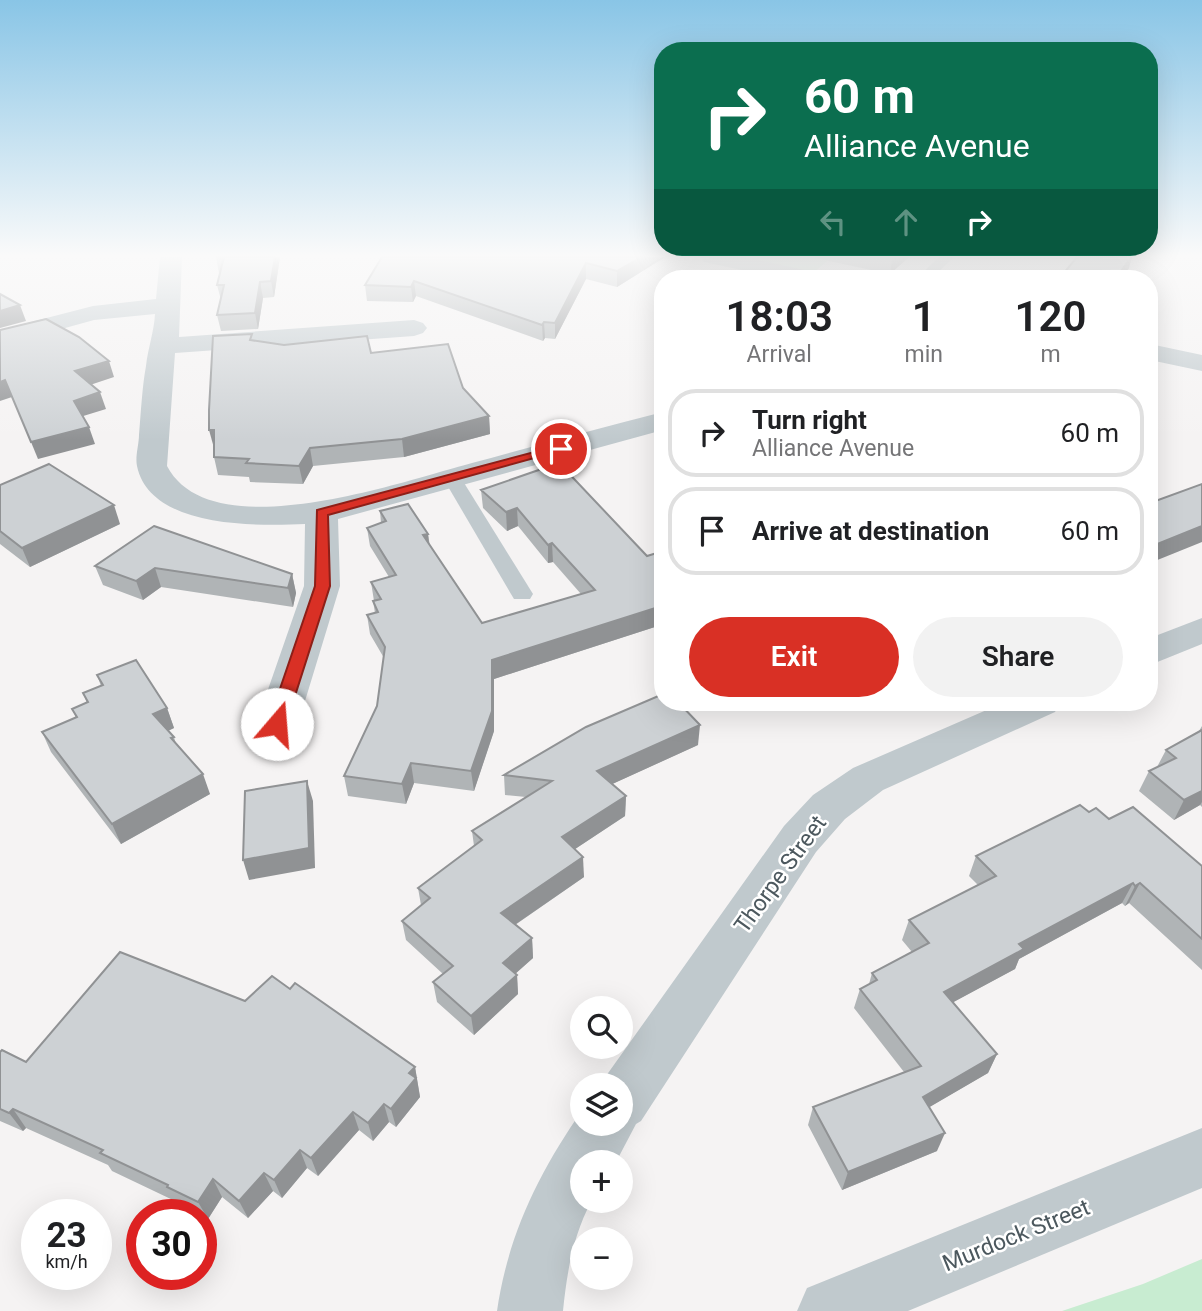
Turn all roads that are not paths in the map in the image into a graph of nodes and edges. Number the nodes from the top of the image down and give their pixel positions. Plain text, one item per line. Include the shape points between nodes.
1 (74, 318) edge
2 (167, 318) edge
3 (414, 328) dead end
4 (0, 338) edge
5 (163, 346) junction
6 (1158, 354) edge
7 (1202, 363) edge
8 (654, 423) edge
9 (452, 478) junction
10 (322, 513) junction
11 (522, 594) dead end
12 (1202, 630) edge
13 (1158, 649) edge
14 (1021, 711) edge
15 (277, 724) dead end
16 (633, 1084) edge
17 (599, 1136) edge
18 (1202, 1158) edge
19 (530, 1311) edge
20 (830, 1311) edge

1 - 4 street
2 - 5 street
3 - 5 street
5 - 10 street via 152,466 160,484 194,507 229,515 272,518
6 - 7 street
8 - 9 street
9 - 10 street
9 - 11 lane
10 - 15 street via 323,586
12 - 13 street
14 - 16 street, Thorpe Street via 868,779 829,807 800,839
17 - 19 street via 548,1220 536,1257
18 - 20 street, Murdock Street

